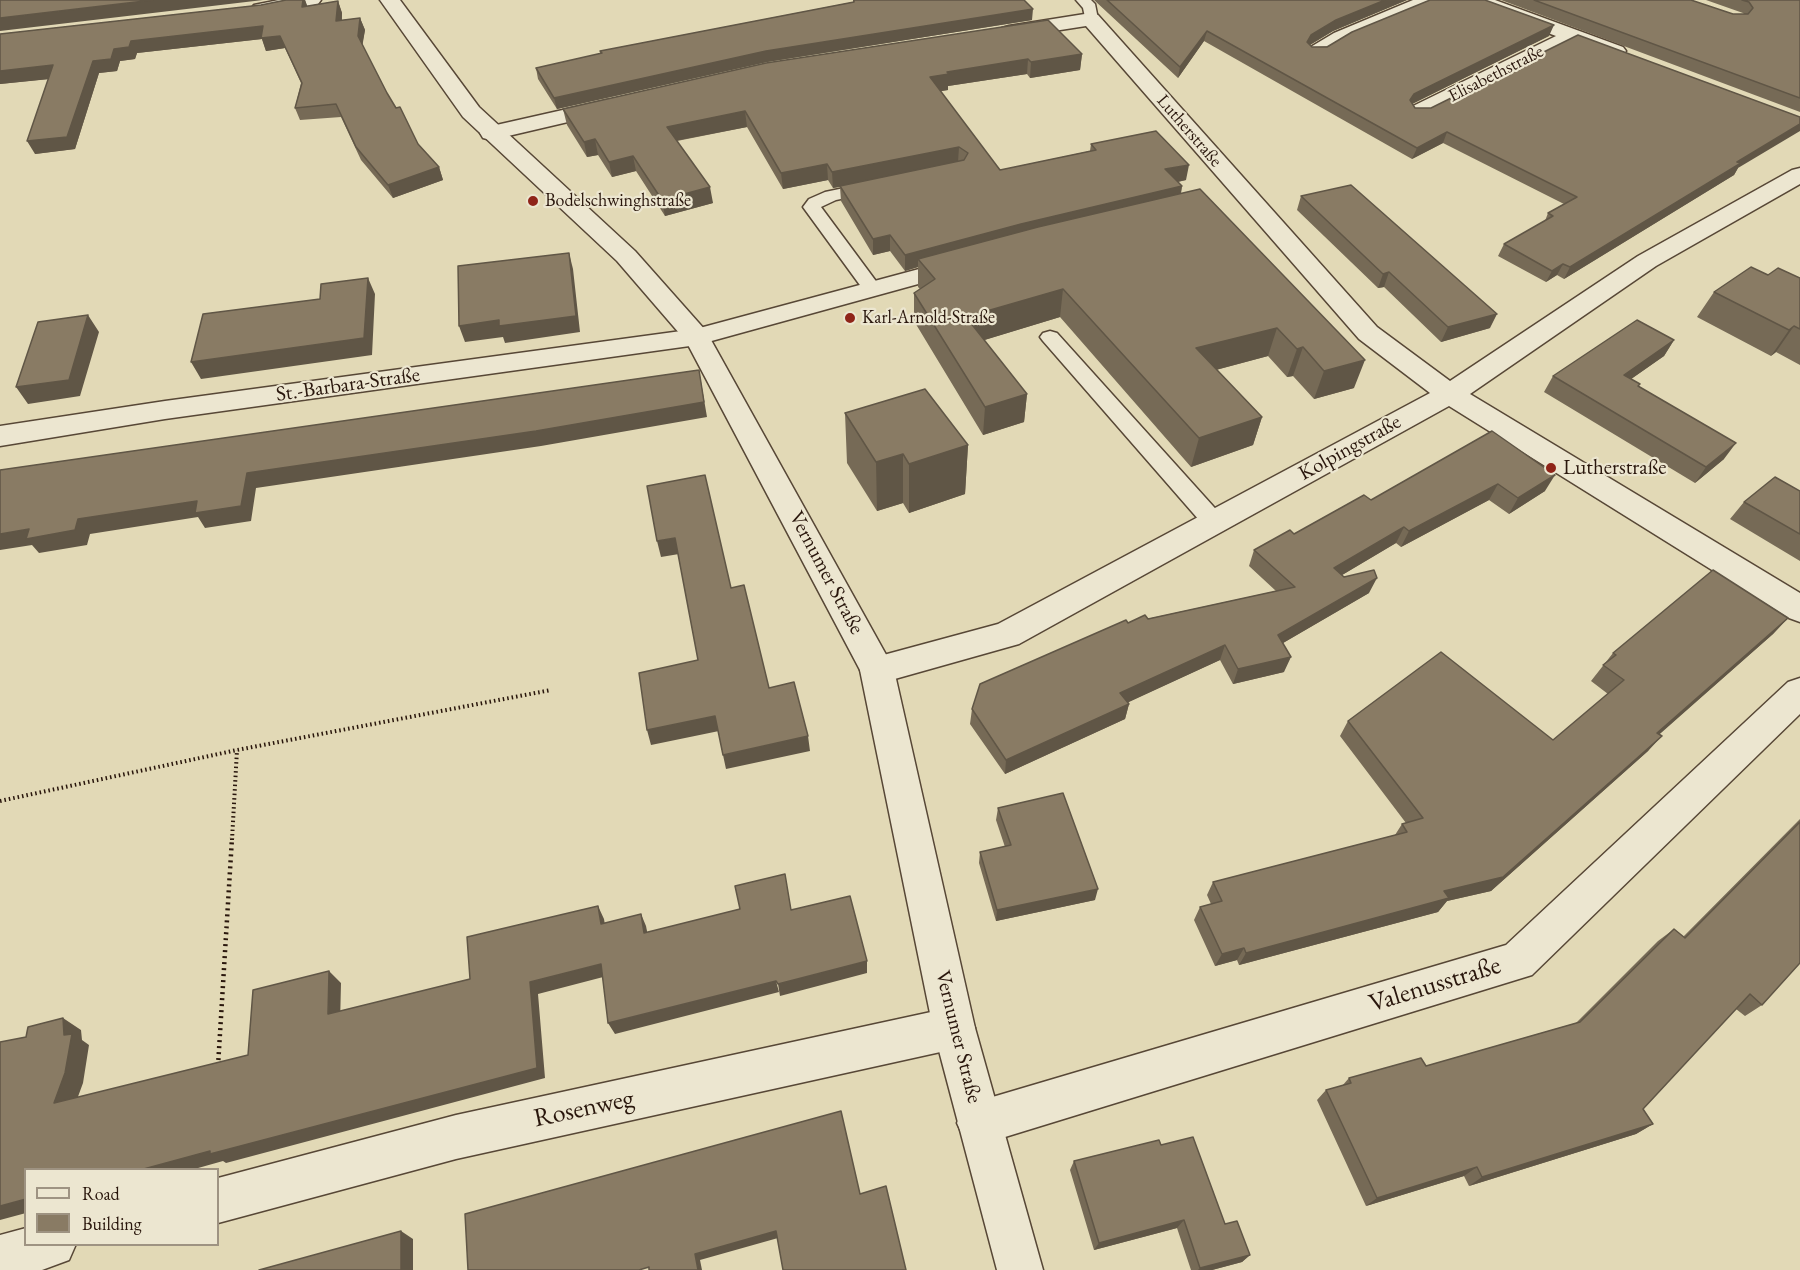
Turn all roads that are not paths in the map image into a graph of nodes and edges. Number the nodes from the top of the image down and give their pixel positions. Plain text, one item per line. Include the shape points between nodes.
1 (311, 0) edge
2 (390, 0) edge
3 (1430, 0) edge
4 (1477, 0) edge
5 (1087, 9) edge
6 (243, 12) edge
7 (987, 35) edge
8 (1573, 35) junction
9 (1316, 52) edge
10 (1638, 60) edge
11 (629, 101) edge
12 (1419, 112) edge
13 (491, 133) junction
14 (1800, 175) edge
15 (888, 184) edge
16 (984, 259) edge
17 (872, 288) junction
18 (697, 336) junction
19 (1050, 337) dead end
20 (1449, 394) junction
21 (0, 436) edge
22 (1214, 522) junction
23 (1800, 609) edge
24 (877, 670) junction
25 (1800, 692) edge
26 (954, 1028) junction
27 (980, 1123) junction
28 (219, 1201) edge
29 (49, 1246) edge
30 (0, 1258) edge
31 (1020, 1270) edge

1 - 6 street
2 - 13 street, Vernumer Straße via 471,112
3 - 9 street via 1341,37
4 - 8 street, Elisabethstraße
5 - 7 street
5 - 20 street, Lutherstraße via 1234,198 1368,333
8 - 10 street, Elisabethstraße
8 - 12 street, Elisabethstraße
11 - 13 street
13 - 18 street, Vernumer Straße via 626,256
14 - 20 street, Kolpingstraße via 1647,261
15 - 17 lane via 831,196 812,207
16 - 17 street
17 - 18 street
18 - 21 street, St.-Barbara-Straße
18 - 24 street, Vernumer Straße
19 - 22 lane
20 - 22 street, Kolpingstraße
20 - 23 street, Lutherstraße
22 - 24 street, Kolpingstraße via 1007,634
24 - 26 street, Vernumer Straße
25 - 27 street, Valenusstraße via 1518,961
26 - 27 street, Vernumer Straße
26 - 28 street, Rosenweg via 456,1137
27 - 31 street, Vernumer Straße
29 - 30 street

